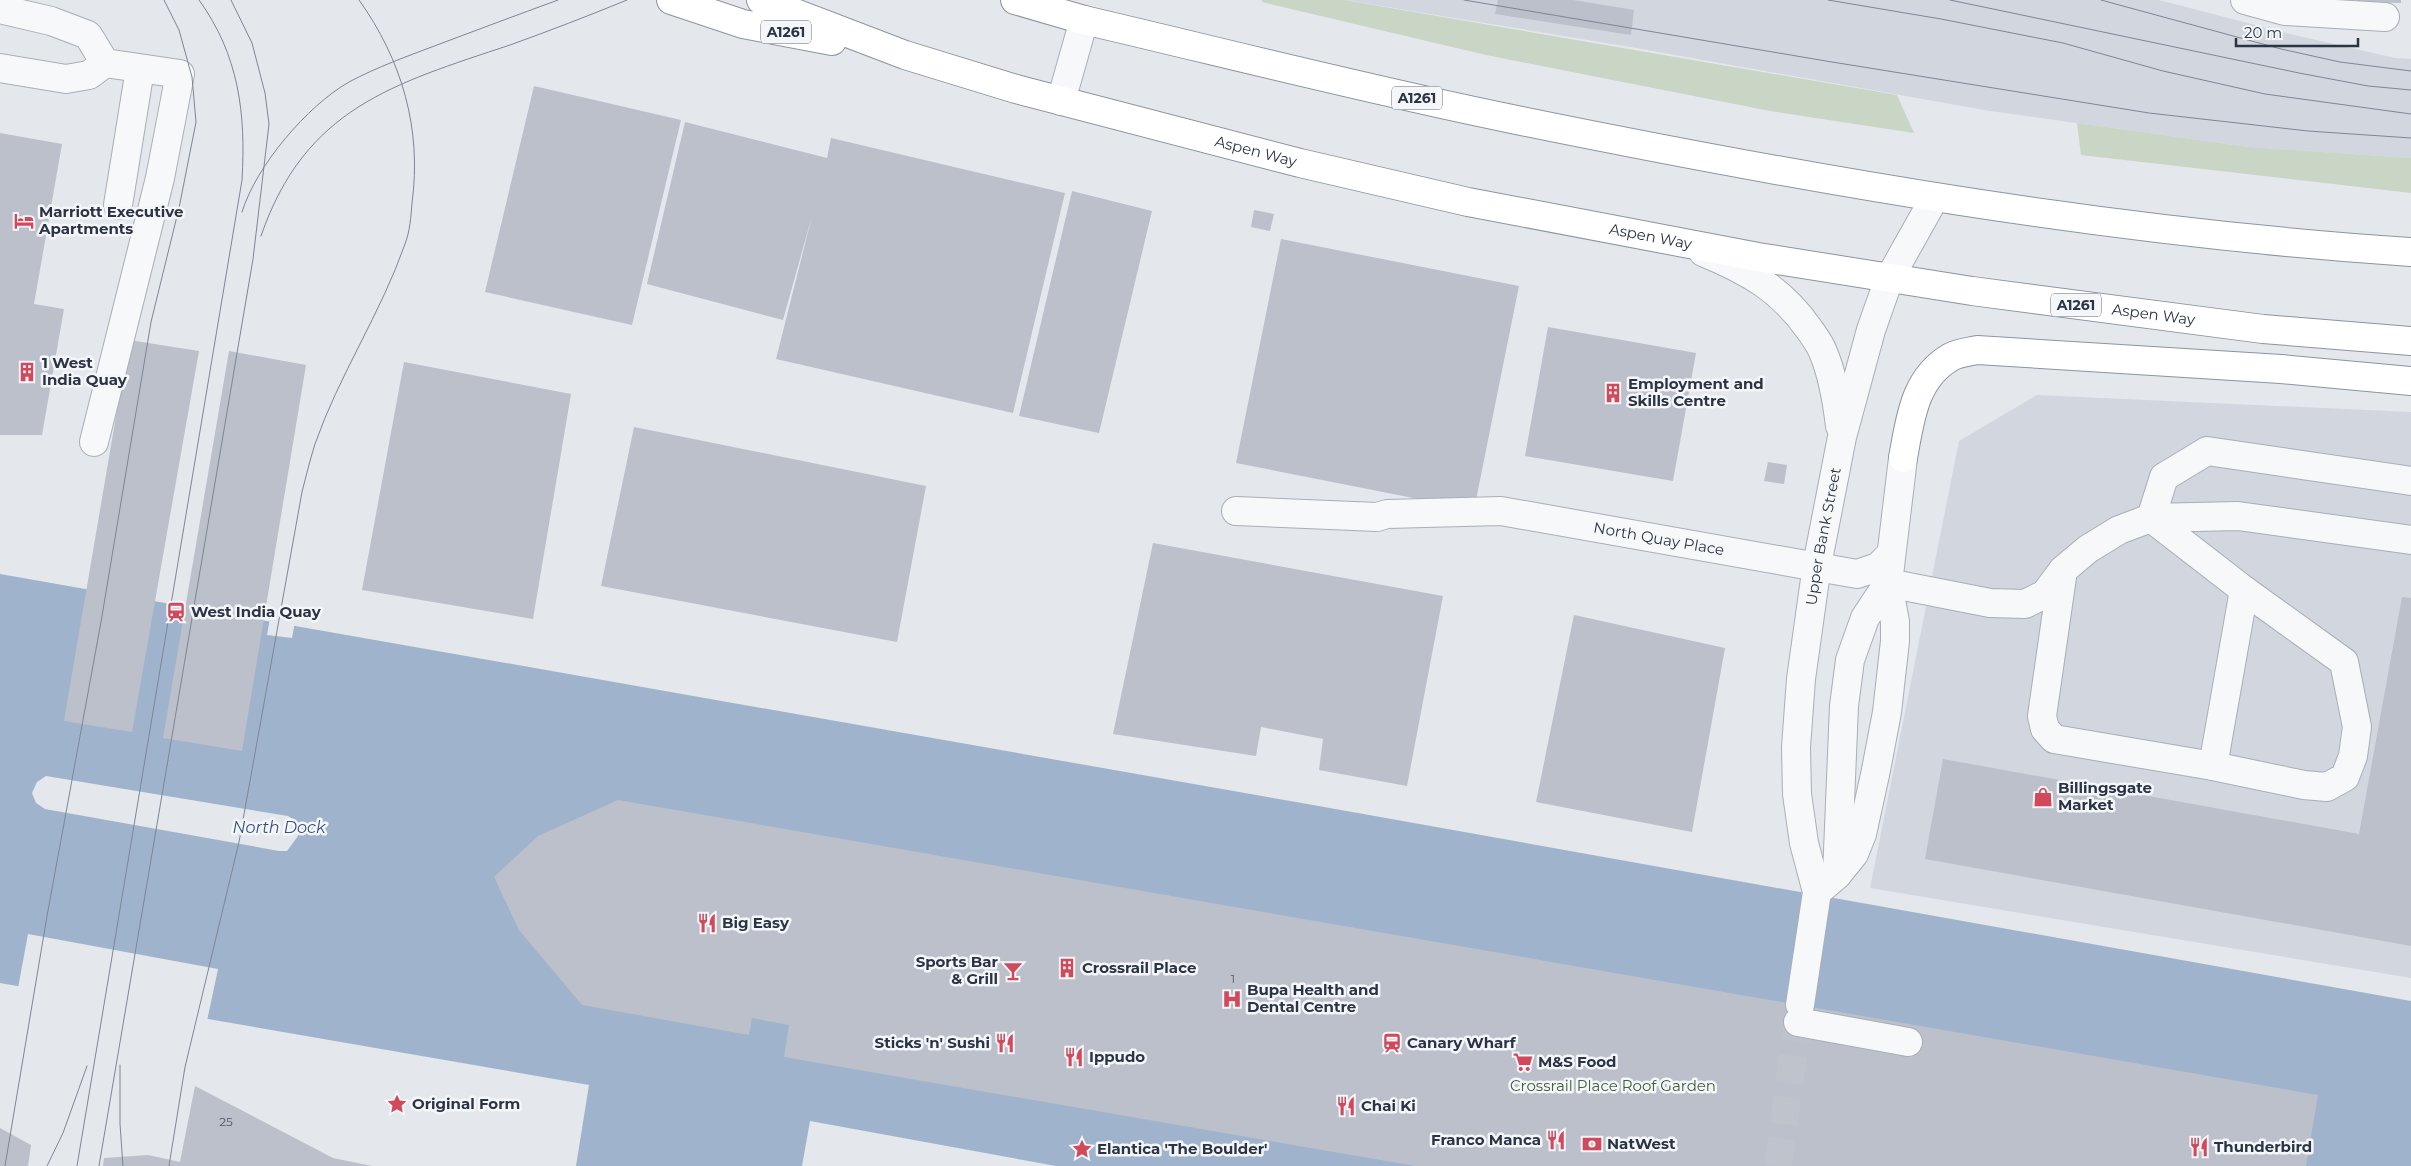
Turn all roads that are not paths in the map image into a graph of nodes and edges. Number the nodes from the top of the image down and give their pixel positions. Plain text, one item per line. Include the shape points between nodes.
1 (670, 0) edge
2 (761, 0) edge
3 (1015, 0) edge
4 (2245, 0) edge
5 (12, 8) edge
6 (2385, 17) dead end
7 (1084, 20) junction
8 (905, 55) junction
9 (105, 63) junction
10 (0, 68) edge
11 (140, 68) junction
12 (1061, 101) junction
13 (1935, 197) junction
14 (118, 206) dead end
15 (1663, 239) junction
16 (2411, 252) edge
17 (1889, 279) junction
18 (2411, 341) edge
19 (2411, 381) edge
20 (1842, 437) junction
21 (94, 442) dead end
22 (1903, 458) joint
23 (2411, 481) edge
24 (1236, 511) dead end
25 (2151, 518) junction
26 (2411, 540) edge
27 (1891, 554) junction
28 (1817, 565) junction
29 (2063, 570) junction
30 (1888, 583) junction
31 (2244, 590) junction
32 (2213, 766) junction
33 (1827, 883) junction
34 (1908, 1042) dead end

1 - 8 highway, A1261 via 744,24
2 - 8 highway
3 - 7 highway, A1261
4 - 6 street via 2285,11
5 - 9 street via 88,35
7 - 12 street
7 - 13 highway, A1261 via 1504,118
8 - 12 highway, Aspen Way / A1261
9 - 10 street via 89,75 66,79
9 - 11 street
11 - 14 street
11 - 21 street via 180,74 160,178
12 - 15 highway, Aspen Way / A1261 via 1300,163 1468,202
13 - 16 highway, A1261 via 2260,240
13 - 17 street, Upper Bank Street
15 - 17 highway, Aspen Way / A1261
15 - 20 street via 1731,263 1787,300 1823,351 1834,386
17 - 18 highway, Aspen Way / A1261 via 2263,330
17 - 20 street, Upper Bank Street via 1871,330
19 - 22 highway via 2281,369 1977,350 1952,356 1932,372 1918,392
20 - 28 street, Upper Bank Street
22 - 27 street
23 - 25 street via 2207,452 2164,477
24 - 28 street, North Quay Place via 1378,517 1387,514 1501,511
25 - 26 street via 2238,516
25 - 29 street via 2119,530 2088,549
25 - 31 street
27 - 28 street, North Quay Place via 1878,567 1857,574
27 - 30 street
28 - 33 street, Upper Bank Street via 1801,679 1796,747 1797,794 1804,843
29 - 30 street via 2045,594 2025,604 1990,603
29 - 32 street via 2042,716 2045,729 2054,739
30 - 33 street via 1865,618 1850,660
30 - 33 street via 1895,622 1887,712 1862,834 1854,854
31 - 32 street
31 - 32 street via 2344,662 2357,727 2352,756 2345,777 2328,787
33 - 34 street via 1799,1014

